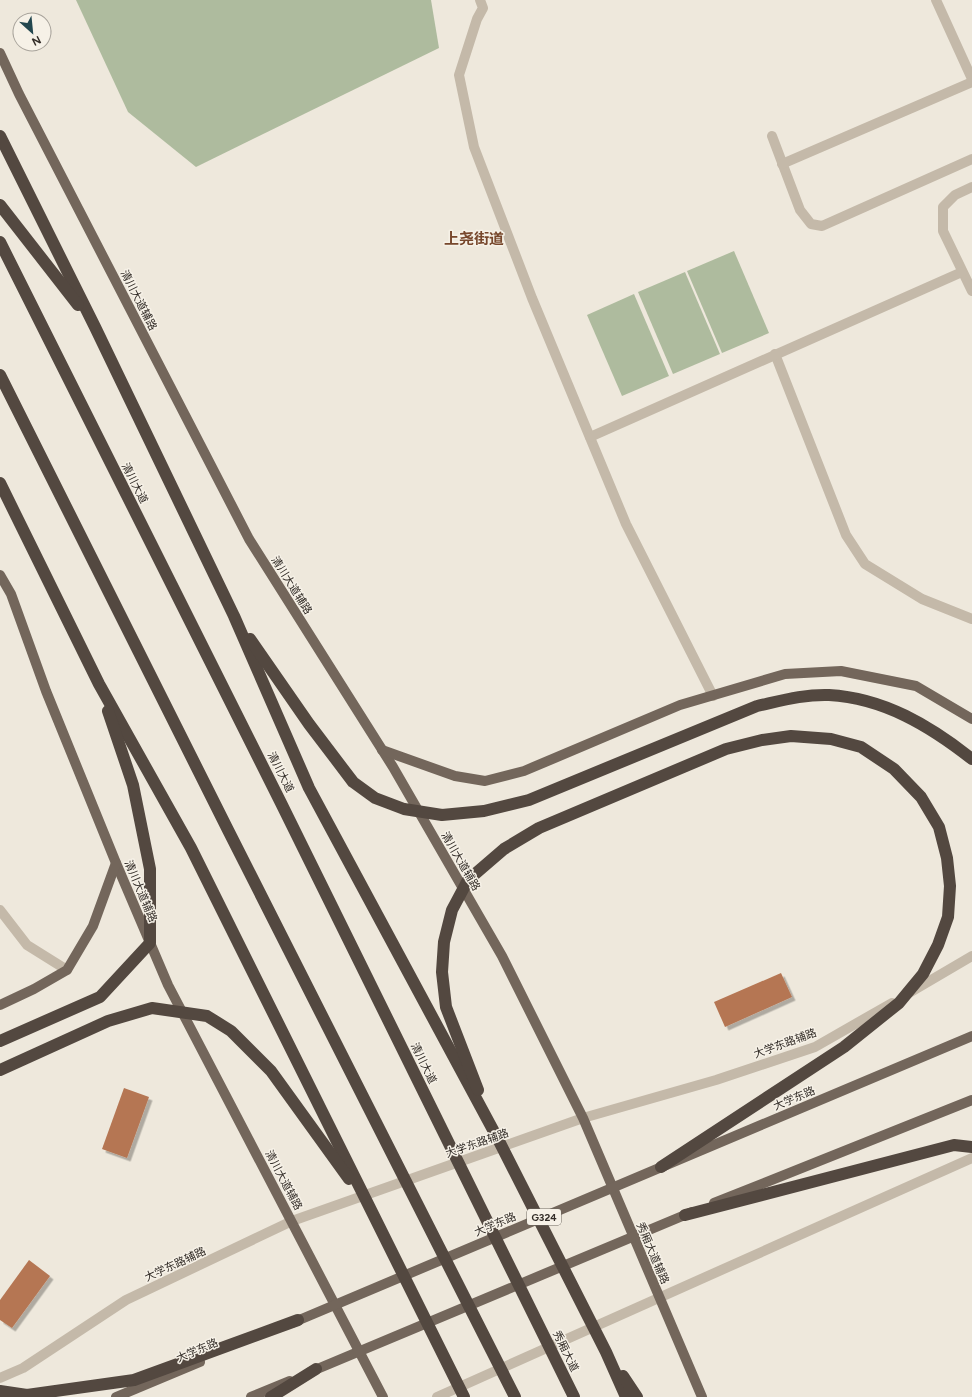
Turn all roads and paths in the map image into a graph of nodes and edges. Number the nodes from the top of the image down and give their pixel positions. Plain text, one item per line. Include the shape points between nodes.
1 (480, 0) edge
2 (936, 0) edge
3 (0, 53) edge
4 (972, 79) edge
5 (972, 82) edge
6 (0, 136) edge
7 (772, 136) dead end
8 (972, 159) edge
9 (782, 164) junction
10 (972, 187) edge
11 (0, 205) edge
12 (0, 242) edge
13 (962, 272) junction
14 (972, 291) edge
15 (95, 327) junction
16 (776, 354) junction
17 (0, 376) edge
18 (590, 437) junction
19 (0, 483) edge
20 (0, 574) edge
21 (234, 616) junction
22 (972, 619) edge
23 (99, 684) junction
24 (713, 696) junction
25 (972, 718) edge
26 (382, 750) junction
27 (972, 759) edge
28 (116, 863) junction
29 (0, 910) edge
30 (972, 956) edge
31 (67, 970) junction
32 (0, 1005) edge
33 (972, 1036) edge
34 (0, 1041) edge
35 (0, 1070) edge
36 (972, 1100) edge
37 (583, 1118) junction
38 (499, 1141) junction
39 (972, 1147) edge
40 (972, 1158) edge
41 (661, 1167) junction
42 (368, 1206) junction
43 (685, 1215) junction
44 (292, 1221) junction
45 (659, 1297) junction
46 (534, 1317) joint
47 (298, 1320) junction
48 (606, 1352) junction
49 (316, 1369) junction
50 (0, 1378) edge
51 (0, 1392) edge
52 (116, 1397) edge
53 (251, 1397) edge
54 (271, 1397) edge
55 (383, 1397) edge
56 (437, 1397) edge
57 (464, 1397) edge
58 (515, 1397) edge
59 (574, 1397) edge
60 (626, 1397) edge
61 (637, 1397) edge
62 (702, 1397) edge

1 - 18 street via 483,8 459,75 474,146 532,298
2 - 4 street
3 - 26 main road, 清川大道辅路 via 249,539
5 - 9 street
6 - 15 highway
7 - 9 street
8 - 9 street via 822,226 811,224 800,210
10 - 13 street via 955,195 943,207 943,231
11 - 15 highway
12 - 46 highway, 清川大道 via 281,803
13 - 14 street
13 - 16 street
15 - 21 highway
16 - 18 street
16 - 22 street via 846,535 865,564 922,600
17 - 58 highway
18 - 24 street via 626,524
19 - 23 highway
20 - 28 main road, 清川大道辅路 via 11,594 46,691
21 - 27 highway via 353,782 375,798 404,810 442,815 484,811 529,800 757,706 789,699 828,695 852,697 907,716 934,731
21 - 38 highway via 309,788
23 - 34 highway via 133,785 150,869 150,943 100,997
23 - 42 highway via 191,848
24 - 25 main road via 785,674 841,670 916,686
24 - 26 main road via 680,705 524,771 484,781 454,776
26 - 37 main road, 清川大道辅路 via 502,956
28 - 31 main road via 93,926
28 - 44 main road, 清川大道辅路 via 168,985
29 - 31 street via 27,945
30 - 37 street, 大学东路辅路 via 868,1018 815,1046 716,1080
31 - 32 main road via 34,990
33 - 41 main road, 大学东路 / G324
35 - 42 highway via 108,1021 152,1008 207,1016 231,1031 271,1071
36 - 43 main road
37 - 44 street, 大学东路辅路
37 - 45 main road, 秀厢大道辅路
38 - 41 highway via 446,1007 442,972 444,942 452,910 468,880 504,849 539,828 726,749 791,736 832,739 861,747 894,769 921,797 939,827 948,858 950,886 948,917 938,945 923,974 893,1008 844,1047
38 - 48 highway
39 - 43 highway via 954,1145
40 - 45 street
41 - 47 main road, 大学东路 / G324
42 - 57 highway
43 - 49 main road
44 - 50 street, 大学东路辅路 via 126,1300 23,1368
44 - 55 main road, 清川大道辅路
45 - 56 street
45 - 62 main road, 秀厢大道辅路
46 - 59 highway, 秀厢大道
47 - 51 highway via 134,1380 28,1395
47 - 52 main road, 大学东路 / G324
48 - 60 highway
48 - 61 highway
49 - 53 main road
49 - 54 highway

